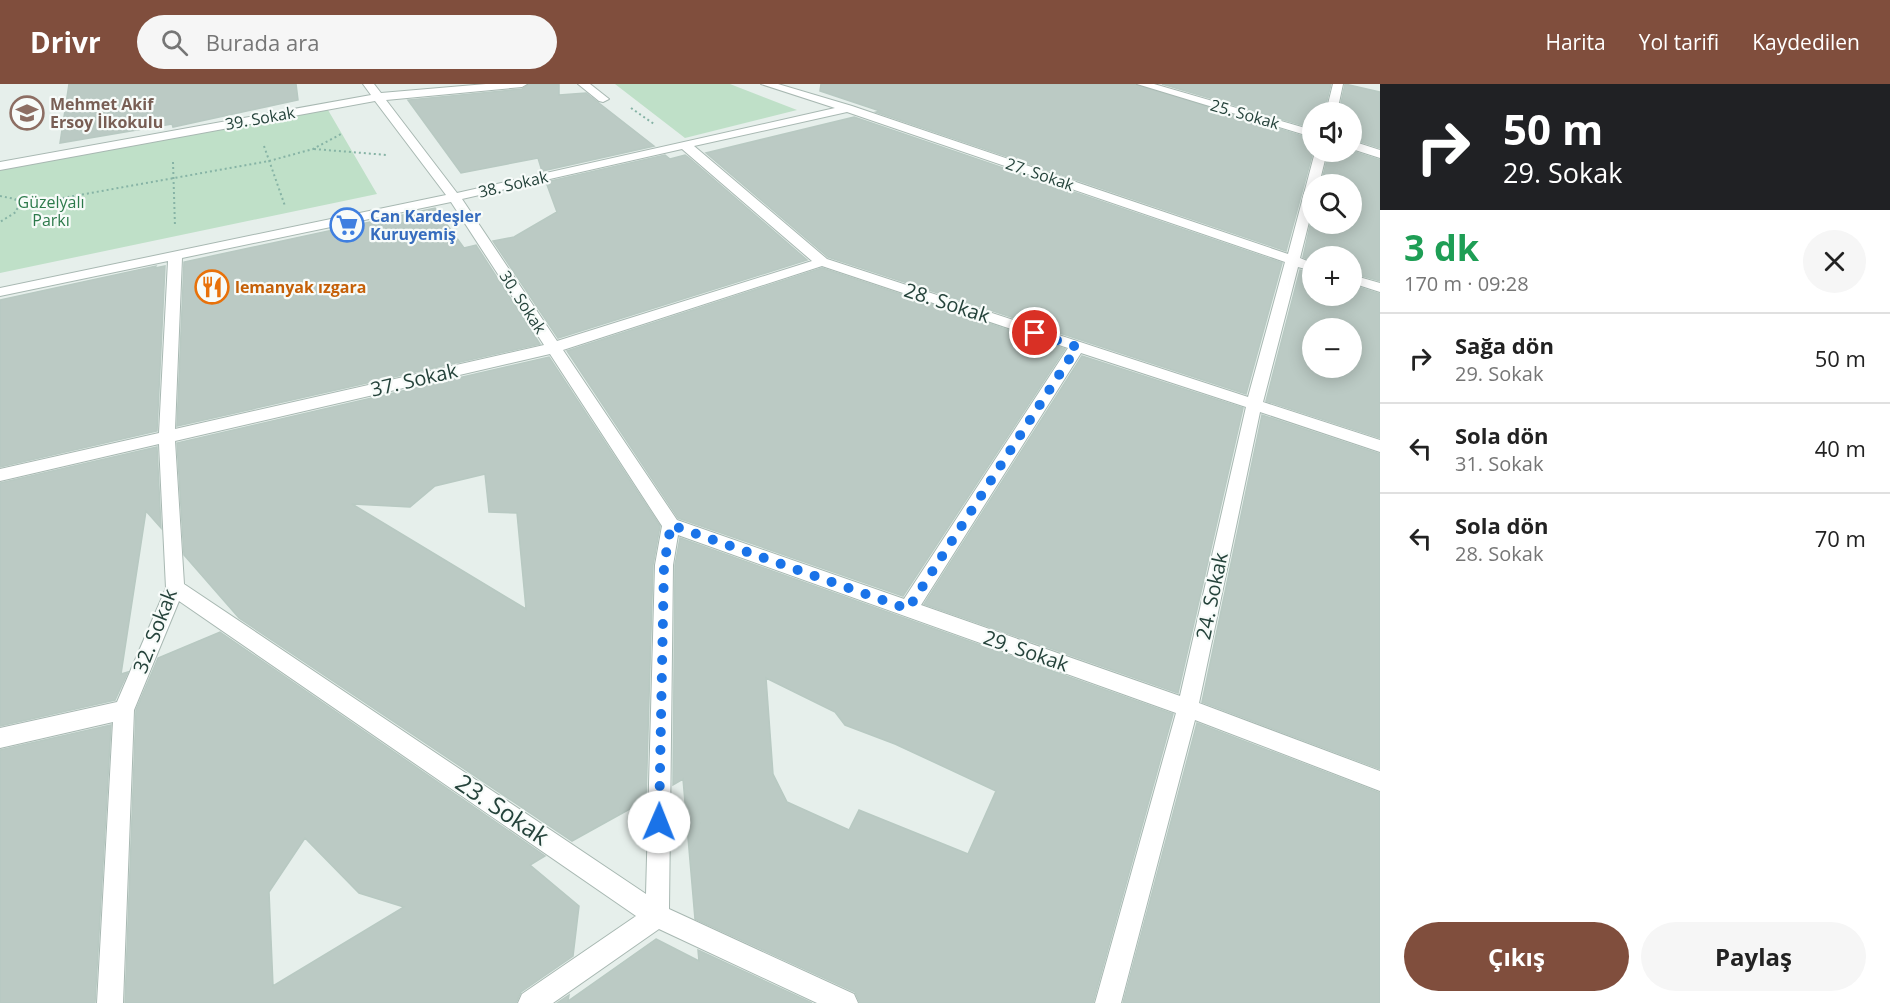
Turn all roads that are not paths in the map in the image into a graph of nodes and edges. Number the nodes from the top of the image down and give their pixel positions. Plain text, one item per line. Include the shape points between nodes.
1 (368, 84) edge
2 (522, 84) edge
3 (583, 84) edge
4 (766, 84) edge
5 (1142, 84) edge
6 (1338, 84) edge
7 (378, 97) junction
8 (603, 99) dead end
9 (1334, 102) edge
10 (848, 108) junction
11 (1302, 131) edge
12 (685, 145) junction
13 (1362, 148) edge
14 (1380, 154) edge
15 (0, 166) edge
16 (454, 197) junction
17 (175, 256) junction
18 (822, 262) junction
19 (1302, 263) edge
20 (1302, 270) edge
21 (1362, 282) edge
22 (1380, 288) edge
23 (0, 292) edge
24 (1077, 347) junction
25 (553, 348) junction
26 (1254, 405) junction
27 (167, 437) junction
28 (1380, 446) edge
29 (0, 475) edge
30 (671, 525) junction
31 (175, 588) junction
32 (908, 609) junction
33 (1188, 708) junction
34 (124, 710) junction
35 (0, 738) edge
36 (1380, 781) edge
37 (657, 916) junction
38 (110, 1003) edge
39 (531, 1003) edge
40 (845, 1003) edge
41 (1108, 1003) edge

1 - 7 street, 30. Sokak
2 - 7 street, 39. Sokak
3 - 8 street
4 - 10 street, 27. Sokak
5 - 11 street, 25. Sokak
6 - 9 street
7 - 15 street, 39. Sokak
7 - 16 street, 30. Sokak
10 - 12 street, 38. Sokak
10 - 19 street, 27. Sokak
12 - 16 street, 38. Sokak
12 - 18 street, 28. Sokak
13 - 14 street
16 - 17 street, 38. Sokak
16 - 25 street, 30. Sokak
17 - 23 street, 38. Sokak
17 - 27 street, 32. Sokak
18 - 24 street, 28. Sokak
18 - 25 street, 37. Sokak
20 - 26 street, 24. Sokak
21 - 22 street
24 - 26 street, 28. Sokak
24 - 32 street
25 - 27 street, 37. Sokak
25 - 30 street, 30. Sokak
26 - 28 street, 28. Sokak
26 - 33 street, 24. Sokak
27 - 29 street, 37. Sokak
27 - 31 street, 32. Sokak
30 - 32 street, 29. Sokak
30 - 37 street via 664,565
31 - 34 street, 32. Sokak
31 - 37 street, 23. Sokak
32 - 33 street, 29. Sokak
33 - 36 street, 29. Sokak
33 - 41 street, 24. Sokak
34 - 35 street
34 - 38 street, 32. Sokak
37 - 39 street
37 - 40 street, 23. Sokak

